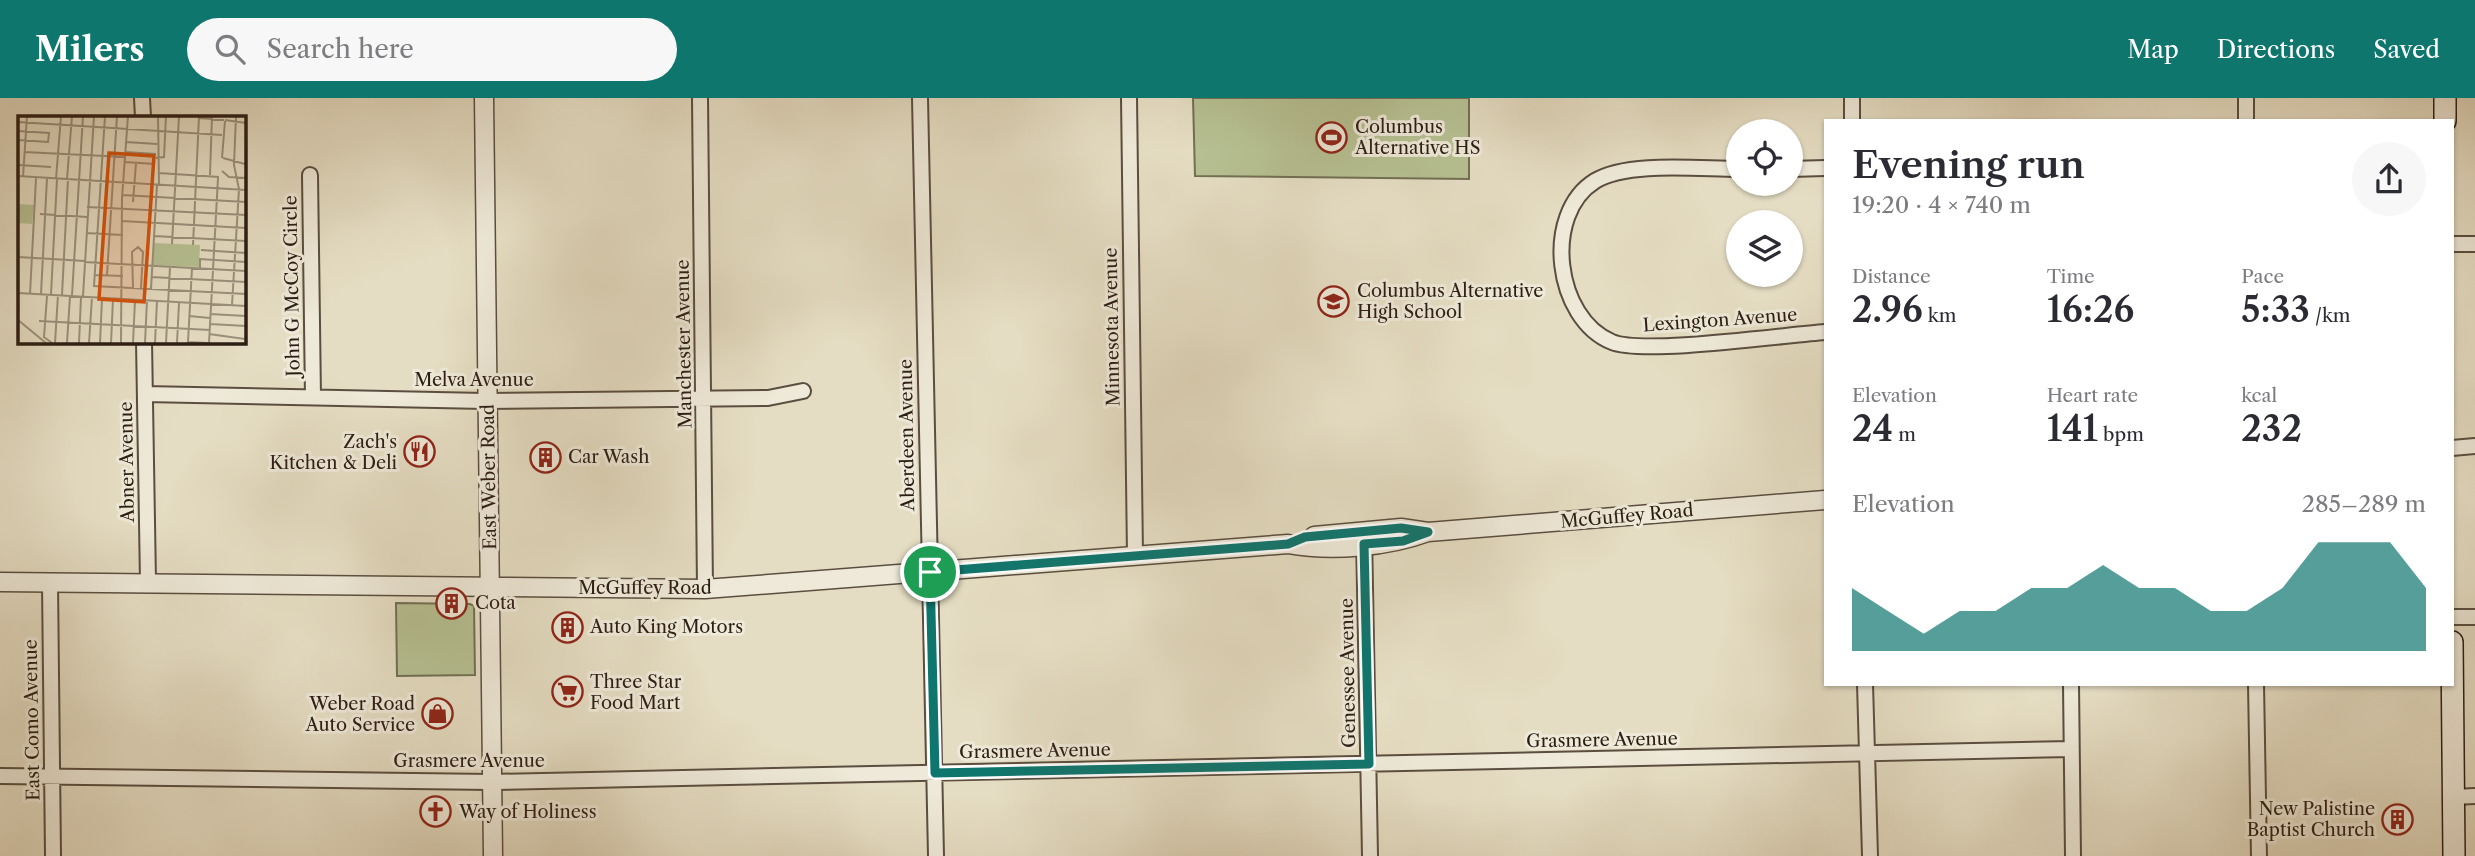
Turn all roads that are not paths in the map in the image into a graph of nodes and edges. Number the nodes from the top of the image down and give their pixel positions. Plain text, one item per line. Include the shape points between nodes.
1 (142, 98) edge
2 (484, 98) edge
3 (700, 98) edge
4 (920, 98) edge
5 (1129, 98) edge
6 (1852, 98) edge
7 (2246, 98) edge
8 (2445, 98) edge
9 (143, 116) edge
10 (1853, 119) edge
11 (2246, 119) edge
12 (2445, 119) edge
13 (1824, 168) edge
14 (1726, 169) edge
15 (1803, 169) edge
16 (310, 175) dead end
17 (2454, 244) edge
18 (2475, 244) edge
19 (1824, 331) edge
20 (144, 343) edge
21 (803, 391) dead end
22 (145, 394) junction
23 (313, 397) junction
24 (704, 398) junction
25 (488, 400) junction
26 (2475, 446) edge
27 (2454, 449) edge
28 (1824, 500) edge
29 (1364, 537) junction
30 (1135, 555) junction
31 (930, 572) junction
32 (0, 582) edge
33 (148, 582) junction
34 (50, 583) junction
35 (490, 588) junction
36 (705, 589) junction
37 (2454, 617) edge
38 (2475, 617) edge
39 (2454, 668) edge
40 (1865, 686) edge
41 (2071, 686) edge
42 (2256, 686) edge
43 (2071, 750) junction
44 (1868, 755) junction
45 (1369, 764) junction
46 (935, 773) junction
47 (0, 776) edge
48 (54, 776) junction
49 (492, 782) junction
50 (2464, 797) edge
51 (53, 856) edge
52 (493, 856) edge
53 (936, 856) edge
54 (1370, 856) edge
55 (1870, 856) edge
56 (2073, 856) edge
57 (2259, 856) edge
58 (2454, 856) edge

1 - 9 street
2 - 25 street, East Weber Road
3 - 24 street, Manchester Avenue
4 - 31 street, Aberdeen Avenue
5 - 30 street, Minnesota Avenue
6 - 10 street
7 - 11 street
8 - 12 main road
13 - 15 street
14 - 19 street, Lexington Avenue via 1630,171 1596,180 1583,191 1572,206 1563,235 1562,262 1567,294 1583,322 1613,343 1650,346
16 - 23 street, John G McCoy Circle
17 - 18 street
20 - 22 street, Abner Avenue
21 - 24 street, Melva Avenue via 768,398
22 - 23 street, Melva Avenue
22 - 33 street, Abner Avenue
23 - 25 street, Melva Avenue
24 - 25 street, Melva Avenue
24 - 36 street, Manchester Avenue
25 - 35 street, East Weber Road
26 - 27 street
28 - 29 street, McGuffey Road via 1428,532 1403,541
29 - 30 street, McGuffey Road via 1307,547 1288,544
29 - 45 street, Genessee Avenue
30 - 31 street, McGuffey Road
31 - 36 street, McGuffey Road
31 - 46 street, Aberdeen Avenue
32 - 34 street, McGuffey Road
33 - 34 street, McGuffey Road
33 - 35 street, McGuffey Road
34 - 48 street, East Como Avenue
35 - 36 street, McGuffey Road
35 - 49 street, East Weber Road
37 - 38 street
39 - 50 main road
40 - 44 street
41 - 43 street
42 - 57 street
43 - 44 street, Grasmere Avenue
43 - 56 street
44 - 45 street, Grasmere Avenue
44 - 55 street
45 - 46 street, Grasmere Avenue
45 - 54 street, Genessee Avenue
46 - 49 street, Grasmere Avenue
46 - 53 street, Aberdeen Avenue
47 - 48 street, Grasmere Avenue
48 - 49 street, Grasmere Avenue
48 - 51 street, East Como Avenue
49 - 52 street, East Weber Road
50 - 58 main road

